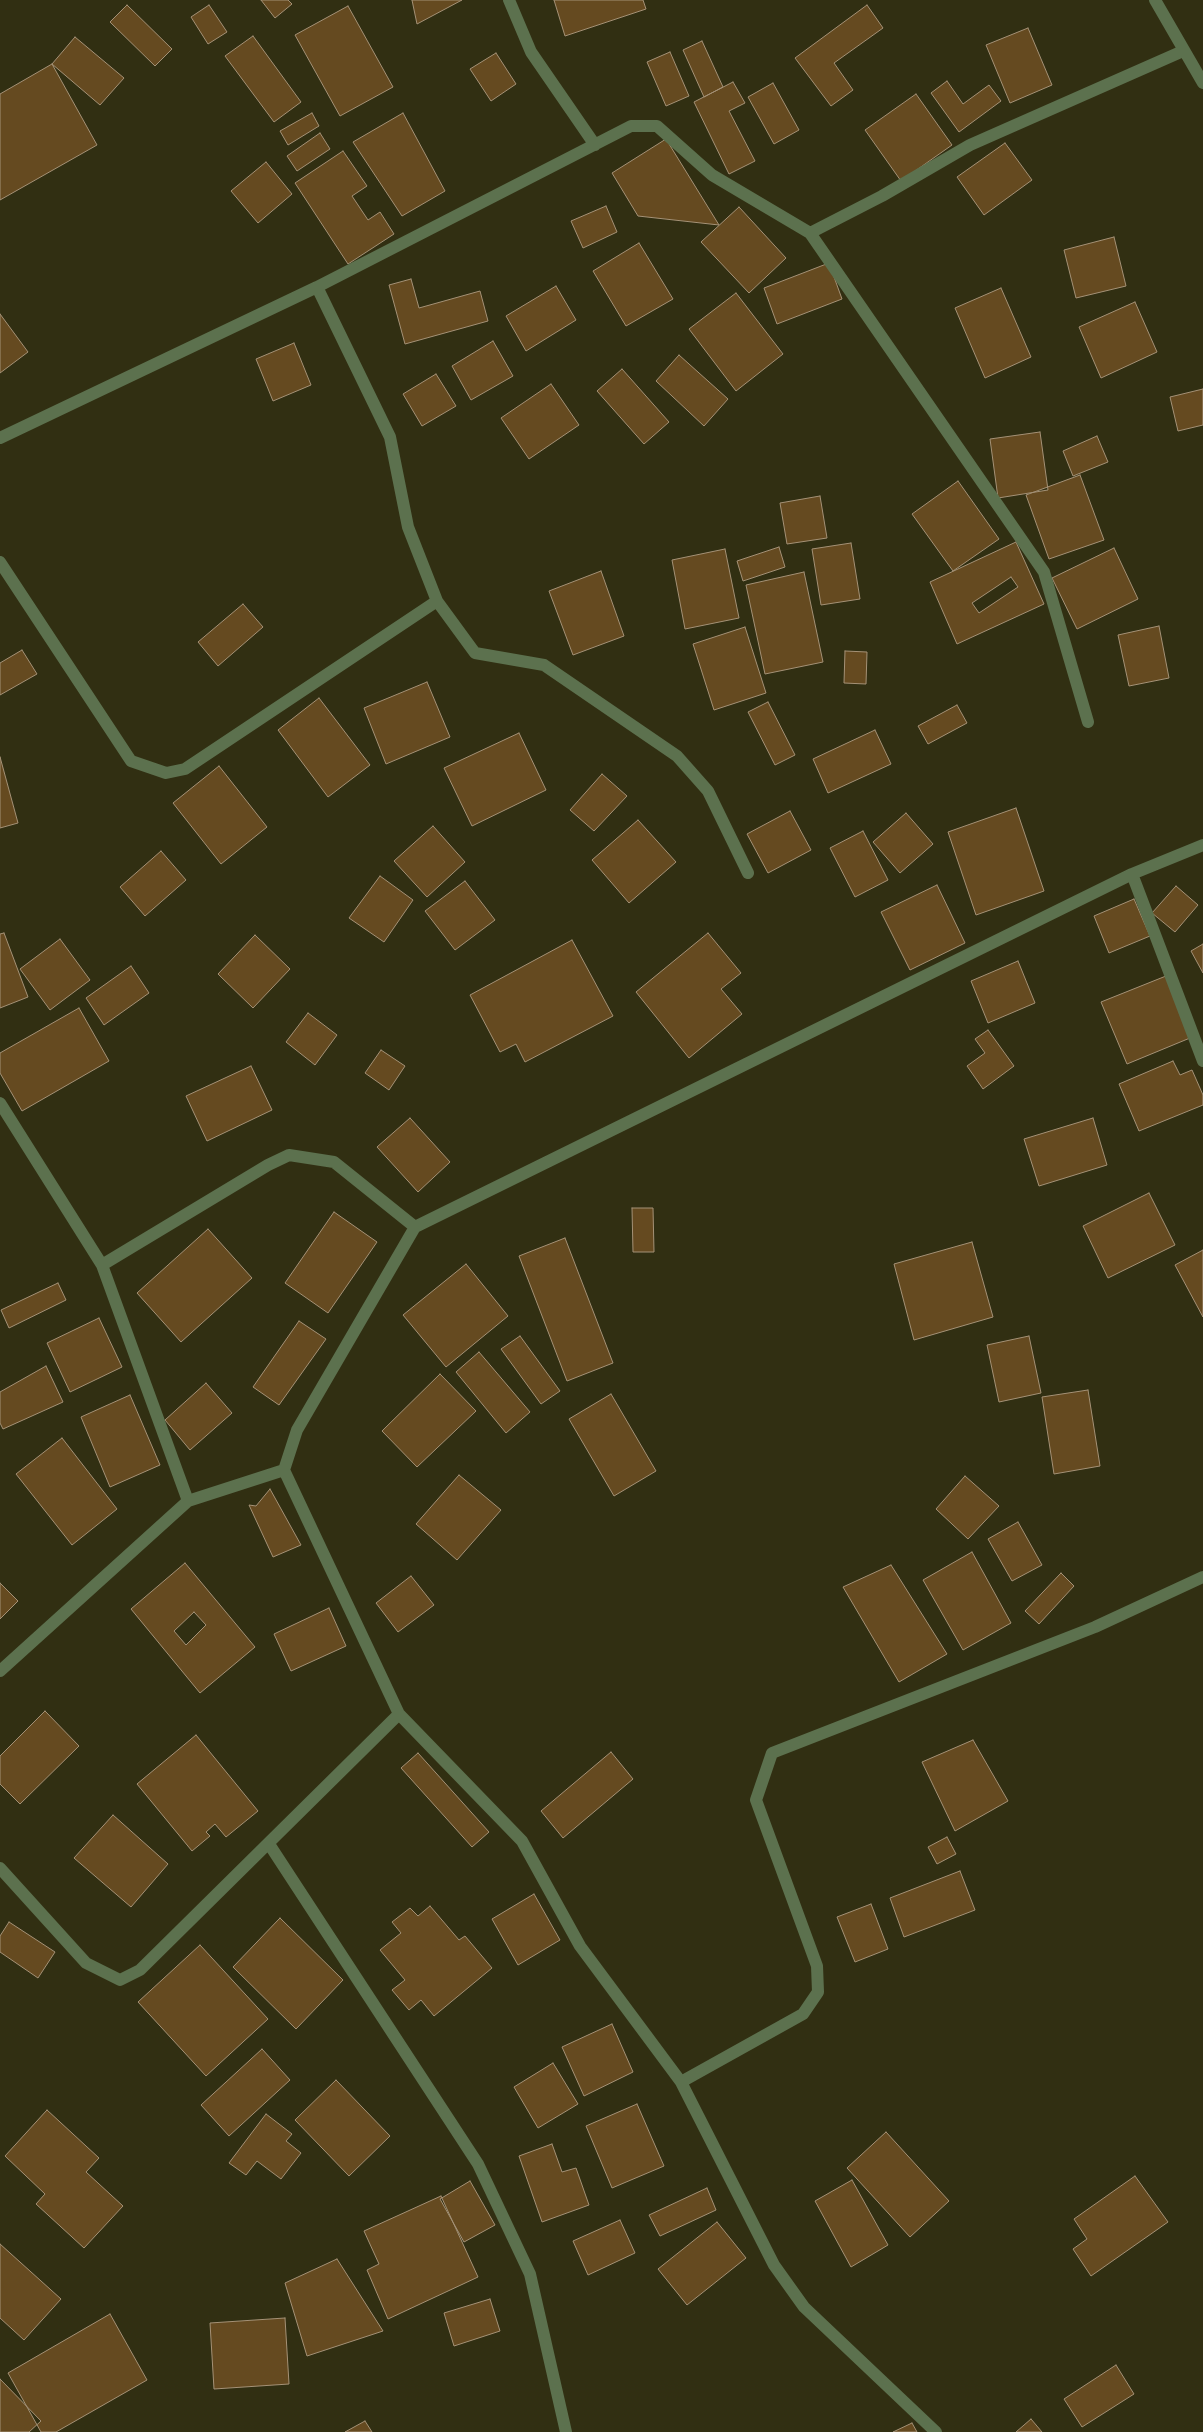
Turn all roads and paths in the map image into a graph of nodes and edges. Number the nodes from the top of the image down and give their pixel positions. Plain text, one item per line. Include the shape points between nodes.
1 (509, 0) edge
2 (1155, 0) edge
3 (1183, 50) junction
4 (1203, 82) edge
5 (595, 145) junction
6 (810, 233) junction
7 (317, 287) junction
8 (0, 438) edge
9 (0, 562) edge
10 (437, 601) junction
11 (1088, 722) dead end
12 (1203, 845) edge
13 (748, 873) dead end
14 (1132, 874) junction
15 (1203, 1061) edge
16 (0, 1103) edge
17 (415, 1227) junction
18 (102, 1265) junction
19 (284, 1470) junction
20 (188, 1501) junction
21 (1203, 1577) edge
22 (0, 1672) edge
23 (399, 1714) junction
24 (269, 1844) junction
25 (0, 1868) edge
26 (680, 2082) junction
27 (566, 2432) edge
28 (936, 2432) edge

1 - 5 street via 531,52
2 - 3 street
3 - 4 street
3 - 6 street via 970,146
5 - 6 street via 631,126 657,126 712,175
5 - 7 street
6 - 11 street via 1044,572
7 - 8 street
7 - 10 street via 390,437 408,527
9 - 10 street via 131,760 166,773 185,769
10 - 13 street via 475,653 544,665 677,756 708,791
12 - 14 street
14 - 15 street
14 - 17 street
16 - 18 street
17 - 18 street via 334,1162 289,1155
17 - 19 street via 297,1430
18 - 20 street
19 - 20 street
19 - 23 street
20 - 22 street
21 - 26 street via 1095,1627 772,1753 756,1800 818,1966 818,1992 803,2014
23 - 24 street
23 - 26 street via 522,1841 580,1946
24 - 25 street via 140,1970 120,1980 86,1963
24 - 27 street via 478,2164 530,2274
26 - 28 street via 774,2264 804,2307

